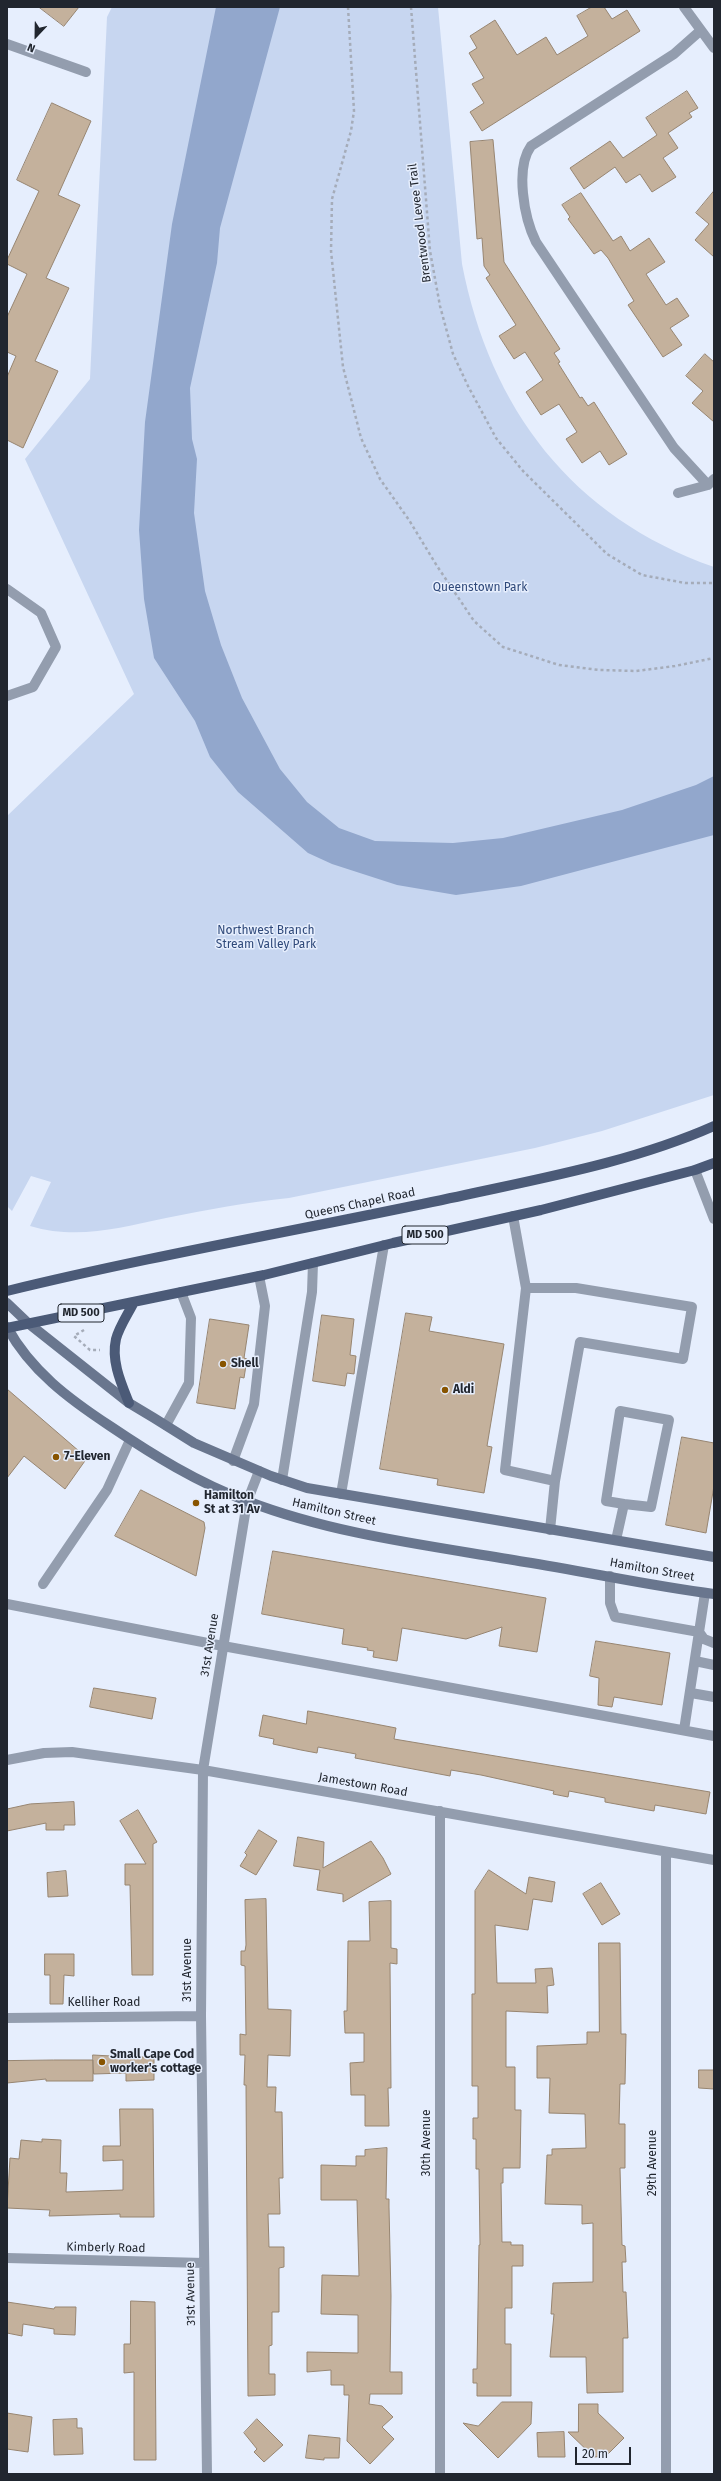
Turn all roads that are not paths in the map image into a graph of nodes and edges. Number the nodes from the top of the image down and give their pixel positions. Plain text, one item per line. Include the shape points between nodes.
1 (684, 7) edge
2 (700, 31) junction
3 (7, 44) edge
4 (714, 48) edge
5 (86, 72) dead end
6 (711, 482) edge
7 (678, 493) dead end
8 (7, 589) edge
9 (7, 696) edge
10 (714, 1126) edge
11 (714, 1163) edge
12 (695, 1170) junction
13 (513, 1216) junction
14 (714, 1219) edge
15 (384, 1245) junction
16 (313, 1263) junction
17 (259, 1276) junction
18 (526, 1288) junction
19 (7, 1290) edge
20 (181, 1292) junction
21 (134, 1302) junction
22 (7, 1303) edge
23 (28, 1322) junction
24 (7, 1327) edge
25 (129, 1403) junction
26 (166, 1425) junction
27 (130, 1440) junction
28 (233, 1461) junction
29 (259, 1471) junction
30 (282, 1480) junction
31 (555, 1481) junction
32 (341, 1494) junction
33 (247, 1502) junction
34 (624, 1504) junction
35 (550, 1530) junction
36 (616, 1540) junction
37 (714, 1557) edge
38 (610, 1576) junction
39 (43, 1584) dead end
40 (709, 1593) edge
41 (7, 1604) edge
42 (699, 1632) junction
43 (714, 1643) edge
44 (223, 1646) junction
45 (695, 1661) junction
46 (714, 1665) edge
47 (690, 1693) junction
48 (714, 1698) edge
49 (684, 1730) junction
50 (714, 1736) edge
51 (7, 1760) edge
52 (203, 1770) junction
53 (440, 1811) junction
54 (666, 1852) junction
55 (714, 1860) edge
56 (201, 2016) junction
57 (7, 2018) edge
58 (7, 2258) edge
59 (204, 2263) junction
60 (207, 2474) edge
61 (440, 2474) edge
62 (666, 2474) edge

1 - 2 street
2 - 4 street
2 - 6 street via 674,54 531,146 523,162 525,214 536,242 674,448
3 - 5 street
6 - 7 street
8 - 9 street via 41,613 56,646 33,687
10 - 19 main road, Queens Chapel Road / MD 500 via 638,1154 533,1180 320,1227 110,1266
11 - 12 main road, MD 500
12 - 13 main road, MD 500
12 - 14 street
13 - 15 main road, MD 500
13 - 18 street
15 - 16 main road, MD 500
15 - 32 street
16 - 17 main road, MD 500
16 - 30 street via 312,1292
17 - 20 main road, MD 500
17 - 28 street via 265,1306 254,1404
18 - 31 street via 505,1470
18 - 31 street via 576,1288 692,1308 683,1359 580,1342
20 - 21 main road, MD 500
20 - 26 street via 191,1318 189,1384
21 - 23 main road, MD 500
21 - 25 main road via 116,1339 115,1358 119,1380
22 - 23 main road, Hamilton Street
23 - 24 main road, MD 500
23 - 25 main road, Hamilton Street
24 - 27 main road, Hamilton Street via 23,1354 55,1386
25 - 26 main road, Hamilton Street
26 - 28 main road, Hamilton Street via 194,1443
27 - 33 main road, Hamilton Street via 206,1484
27 - 39 street via 107,1490
28 - 29 main road, Hamilton Street
29 - 30 main road, Hamilton Street
29 - 33 street, 31st Avenue
30 - 32 main road, Hamilton Street via 307,1488
31 - 35 street
32 - 35 main road, Hamilton Street
33 - 38 main road, Hamilton Street via 332,1526
33 - 44 street, 31st Avenue
34 - 34 street via 651,1507 669,1420 620,1411 606,1500
34 - 36 street
35 - 36 main road, Hamilton Street
36 - 37 main road, Hamilton Street
38 - 40 main road, Hamilton Street
38 - 42 street via 610,1603 615,1617
40 - 42 street
41 - 44 street
42 - 43 street via 704,1639
42 - 45 street
44 - 49 street
44 - 52 street, 31st Avenue
45 - 46 street
45 - 47 street
47 - 48 street
47 - 49 street
49 - 50 street
51 - 52 street, Jamestown Road via 44,1753 72,1752
52 - 53 street, Jamestown Road
52 - 56 street, 31st Avenue
53 - 54 street, Jamestown Road
53 - 61 street, 30th Avenue
54 - 55 street, Jamestown Road
54 - 62 street, 29th Avenue
56 - 57 street, Kelliher Road
56 - 59 street, 31st Avenue
58 - 59 street, Kimberly Road
59 - 60 street, 31st Avenue

